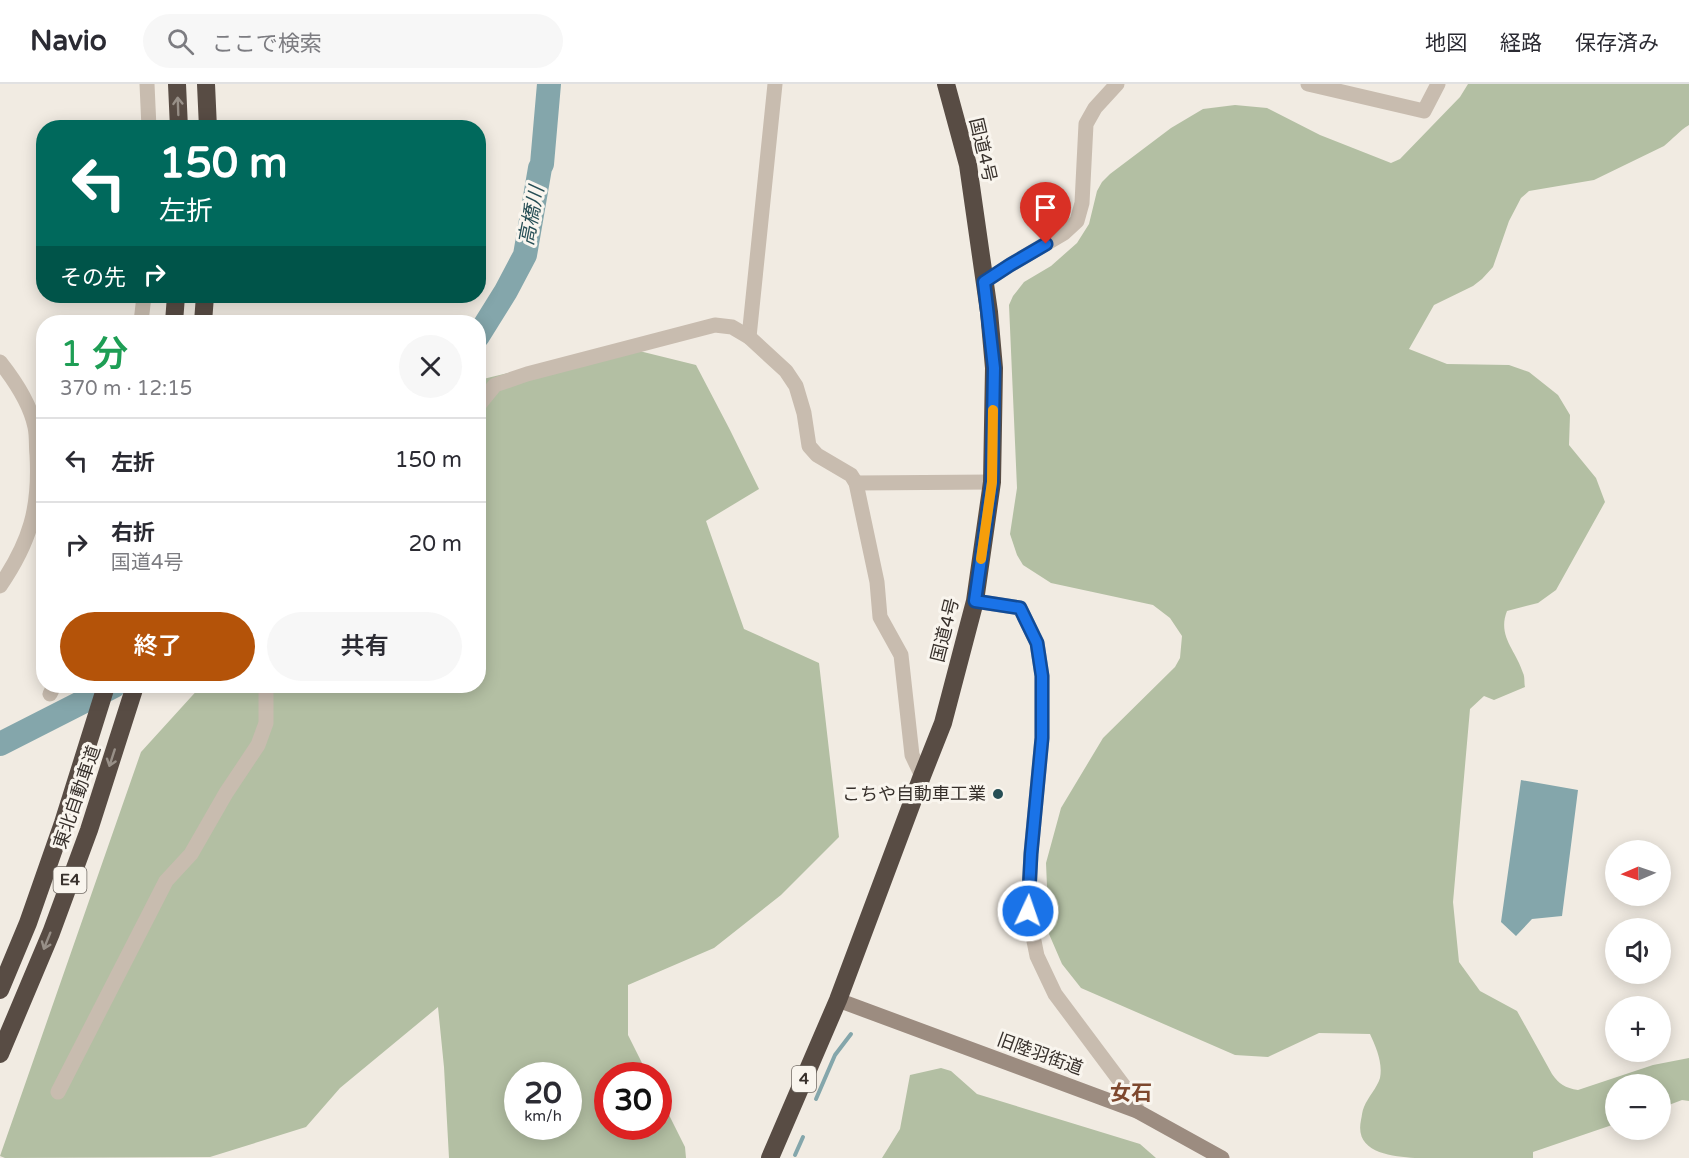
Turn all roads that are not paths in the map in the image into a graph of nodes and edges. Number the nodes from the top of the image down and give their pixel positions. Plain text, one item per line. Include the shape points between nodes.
1 (147, 84) edge
2 (177, 84) edge
3 (206, 84) edge
4 (776, 84) edge
5 (946, 84) edge
6 (1117, 84) edge
7 (1308, 84) edge
8 (1438, 84) edge
9 (149, 120) edge
10 (179, 120) edge
11 (208, 120) edge
12 (984, 282) junction
13 (749, 338) junction
14 (0, 362) edge
15 (486, 396) edge
16 (36, 450) edge
17 (992, 482) junction
18 (856, 483) junction
19 (36, 503) edge
20 (0, 586) edge
21 (975, 601) junction
22 (104, 693) edge
23 (266, 693) edge
24 (133, 694) edge
25 (922, 776) junction
26 (0, 990) edge
27 (838, 1000) junction
28 (0, 1054) edge
29 (58, 1092) dead end
30 (1137, 1111) junction
31 (770, 1158) edge
32 (1222, 1158) edge

1 - 9 street
10 -> 2 highway
3 - 11 highway
4 - 13 street
5 - 12 highway, 国道4号 / 4 via 968,165
6 - 12 street via 1086,124 1082,203 1077,221
7 - 8 street via 1424,111
12 - 17 highway, 国道4号 / 4 via 994,368
13 - 15 street via 732,327 716,325 526,374 495,385
13 - 18 street via 786,370 796,386 809,446 851,475
14 - 16 street via 28,407 35,428
17 - 18 street
17 - 21 highway, 国道4号 / 4
18 - 25 street via 877,582 880,617 901,655 912,755
19 - 20 street via 23,548
21 - 25 highway, 国道4号 / 4 via 943,723
21 - 30 street via 1020,608 1037,643 1042,676 1042,738 1028,911 1037,956 1054,994 1135,1101
22 - 26 highway, 東北自動車道 / E4 via 32,912
23 - 29 street via 266,723 258,745 191,854 166,880
24 -> 28 highway, 東北自動車道 / E4 via 55,923
25 - 27 highway, 国道4号 / 4
27 - 30 street, 旧陸羽街道
27 - 31 highway, 国道4号 / 4
30 - 32 street, 旧陸羽街道

